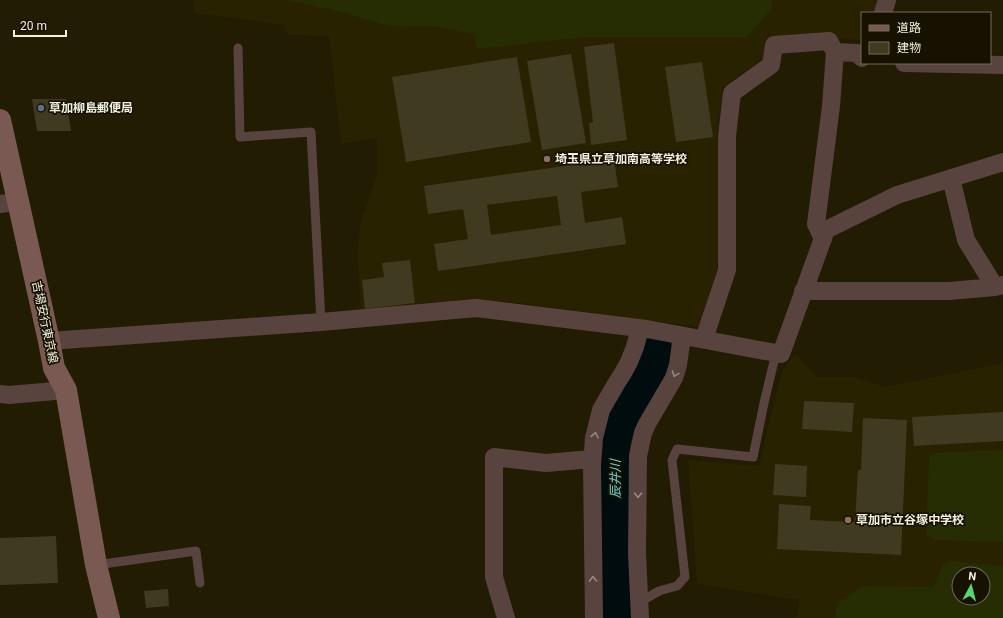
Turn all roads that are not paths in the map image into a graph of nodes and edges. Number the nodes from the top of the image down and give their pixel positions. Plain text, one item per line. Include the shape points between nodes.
1 (887, 0) edge
2 (883, 12) edge
3 (238, 48) dead end
4 (835, 52) junction
5 (860, 53) edge
6 (954, 64) edge
7 (1003, 65) edge
8 (0, 122) edge
9 (1003, 162) edge
10 (951, 178) junction
11 (9, 202) edge
12 (823, 239) junction
13 (999, 286) edge
14 (803, 292) junction
15 (321, 322) junction
16 (640, 328) junction
17 (682, 336) junction
18 (704, 340) junction
19 (49, 341) junction
20 (776, 353) junction
21 (66, 390) junction
22 (0, 394) edge
23 (592, 459) junction
24 (96, 565) junction
25 (200, 583) dead end
26 (640, 610) edge
27 (109, 618) edge
28 (506, 618) edge
29 (594, 618) edge

1 - 2 street
3 - 15 lane via 240,137 311,132
4 - 5 street
4 - 12 street via 816,224
4 - 18 street via 829,41 774,45 771,65 732,93 727,136 727,270
6 - 7 street
8 - 11 main road, 吉場安行東京線
9 - 10 street
10 - 12 street via 897,195 826,230
10 - 13 street via 966,240
11 - 19 main road, 吉場安行東京線
12 - 14 street
13 - 14 street via 949,291
14 - 20 street via 781,354
15 - 16 street via 476,308
15 - 19 street
16 - 17 street
23 -> 16 street via 601,410 629,362
17 - 18 street
17 -> 26 street via 674,378 647,424 638,456 637,553
18 - 20 street
19 - 21 main road, 吉場安行東京線 via 54,368
20 - 26 lane via 753,457 676,450 672,460 685,577 677,586 659,591
21 - 22 street
21 - 24 main road, 吉場安行東京線
23 - 28 street via 546,463 494,457 494,577
29 -> 23 street
24 - 25 lane via 196,551
24 - 27 main road, 吉場安行東京線

